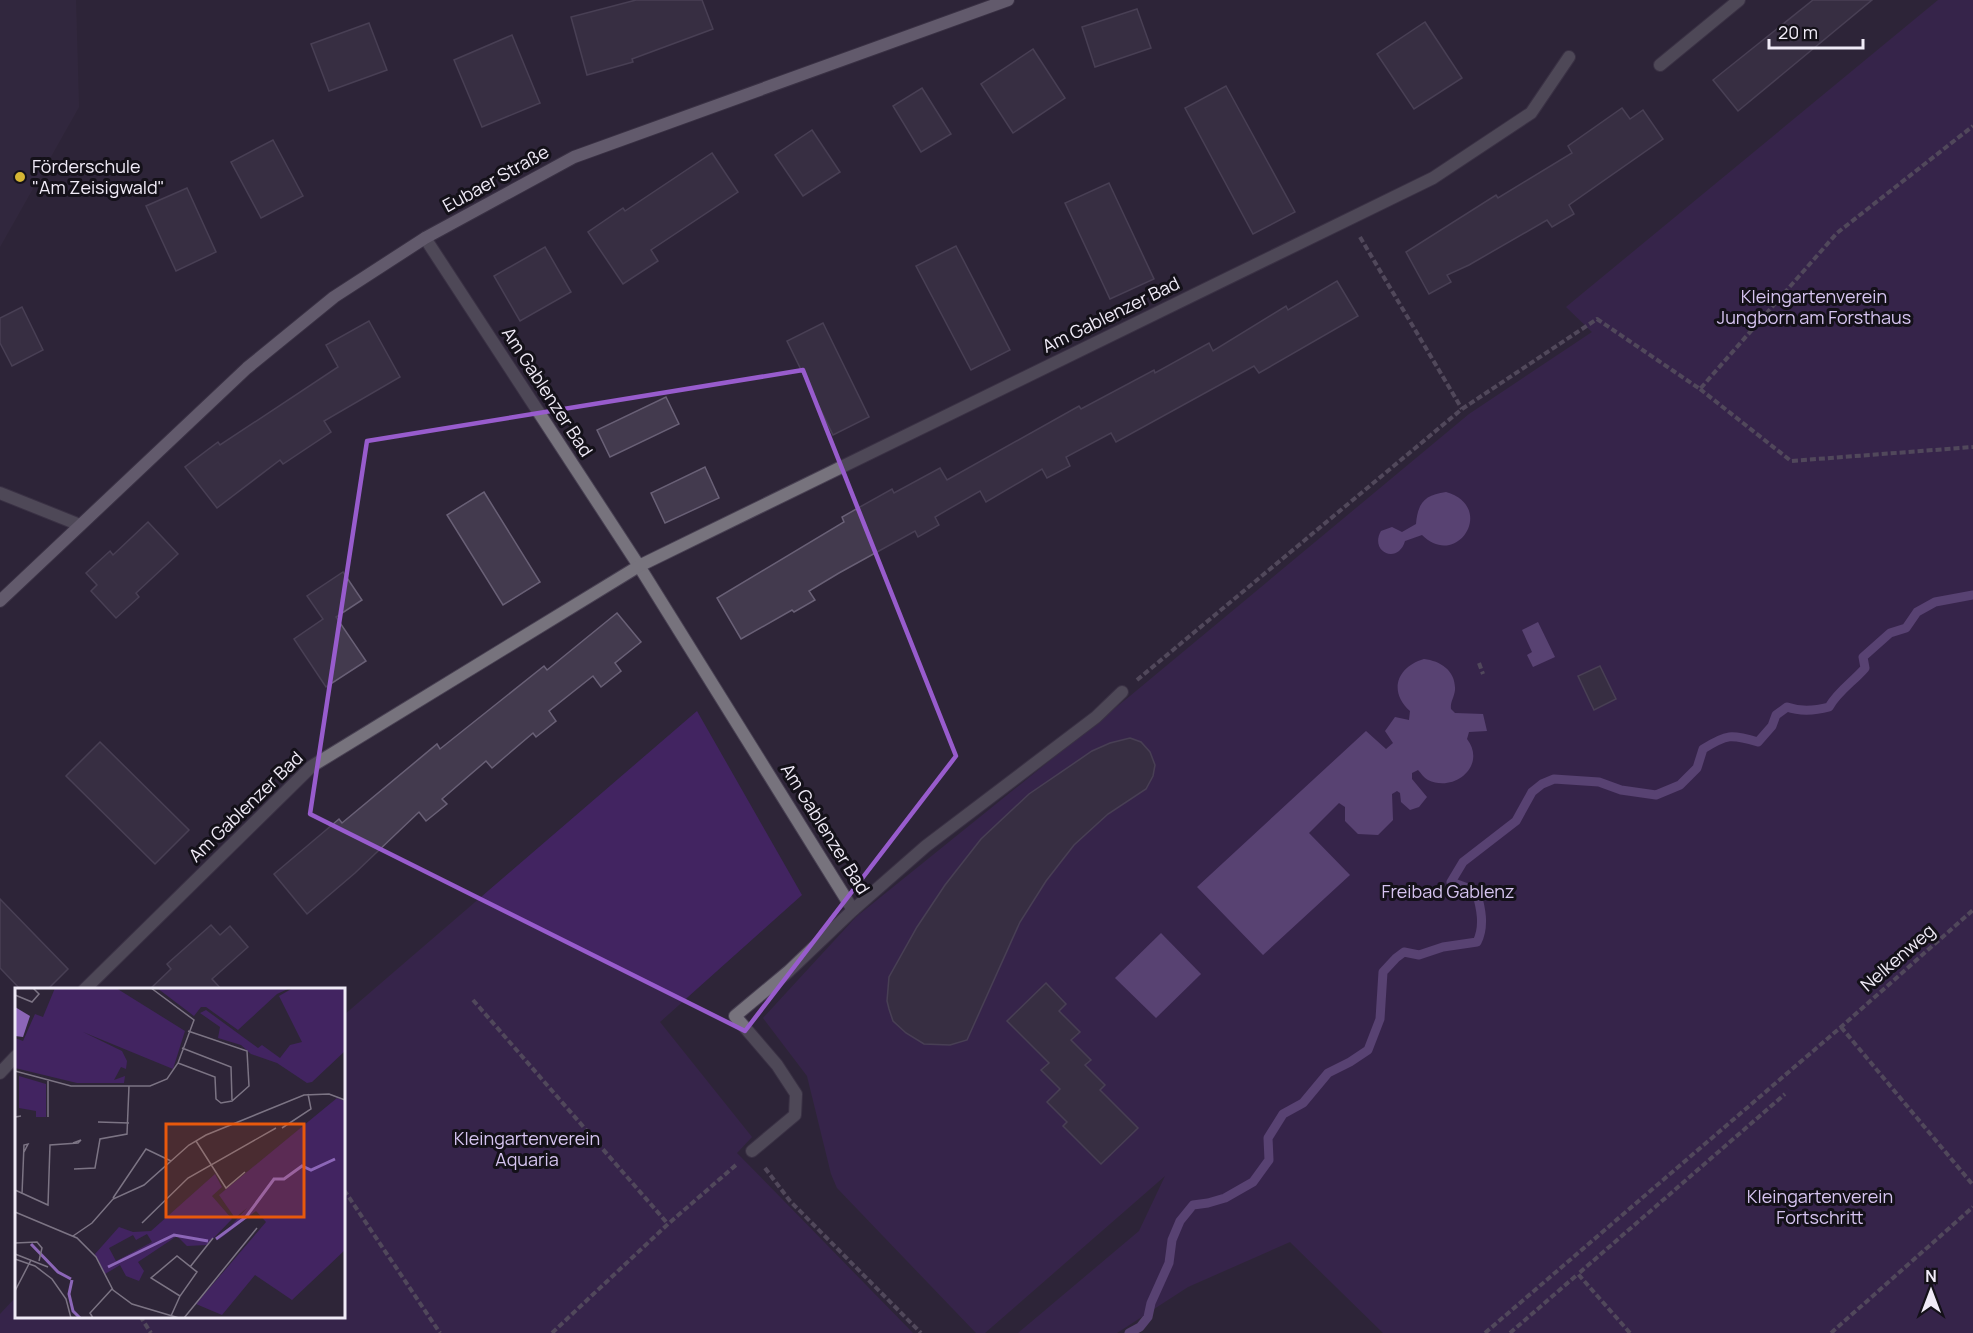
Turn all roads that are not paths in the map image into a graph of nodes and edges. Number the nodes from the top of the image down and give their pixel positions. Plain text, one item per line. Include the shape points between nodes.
1 (1008, 0) edge
2 (1739, 0) edge
3 (1569, 57) dead end
4 (1660, 65) dead end
5 (425, 238) junction
6 (0, 493) edge
7 (80, 525) junction
8 (639, 566) junction
9 (0, 601) edge
10 (1122, 692) road end
11 (853, 910) junction
12 (86, 988) edge
13 (15, 1057) edge
14 (0, 1073) edge
15 (752, 1151) road end

1 - 5 street, Eubaer Straße via 574,157
2 - 4 street
3 - 8 street, Am Gablenzer Bad via 1531,113 1433,178
5 - 7 street, Eubaer Straße via 334,297 248,368
5 - 8 street, Am Gablenzer Bad
6 - 7 street
7 - 9 street, Eubaer Straße
8 - 11 street, Am Gablenzer Bad
8 - 12 street, Am Gablenzer Bad via 312,766
10 - 11 street, Am Gablenzer Bad via 1096,717 926,846
11 - 15 street via 735,1016 796,1094 795,1115
13 - 14 street

